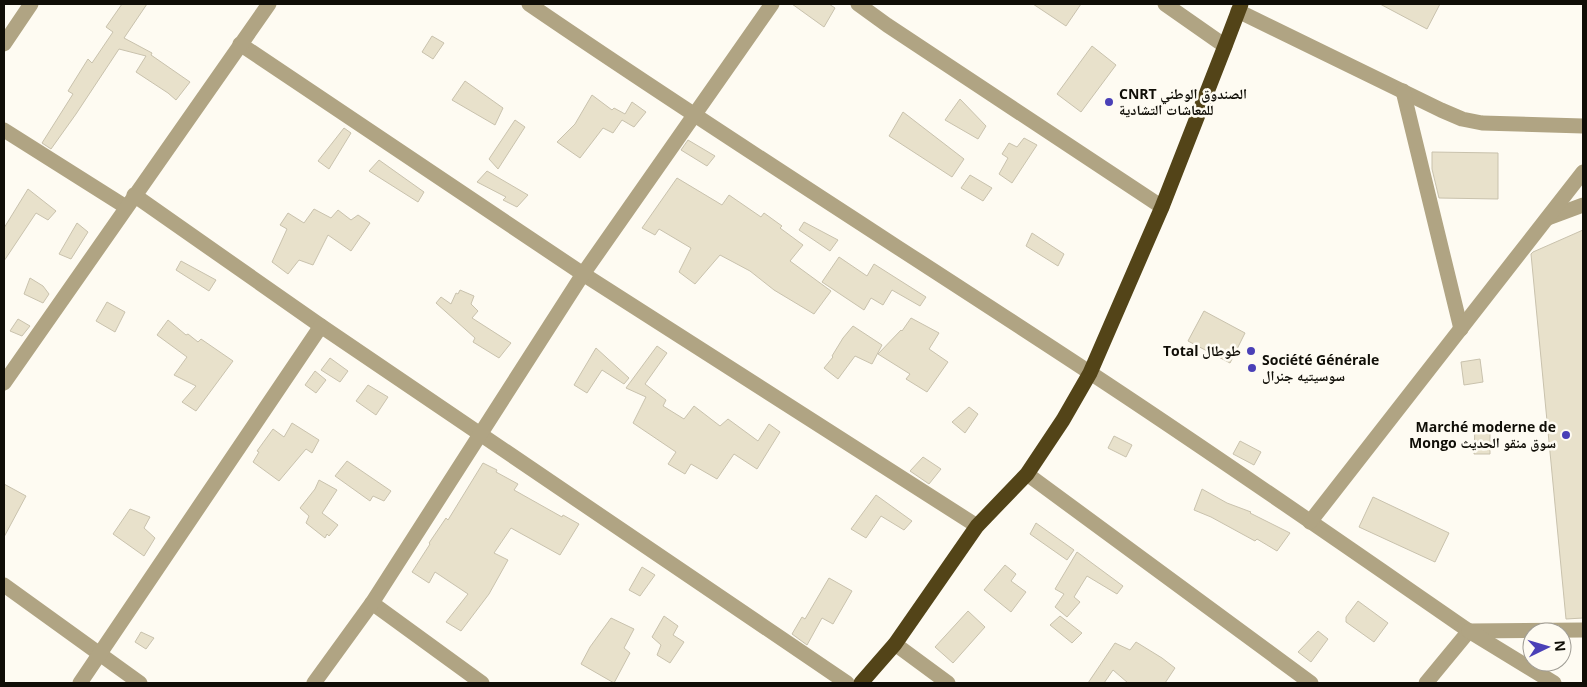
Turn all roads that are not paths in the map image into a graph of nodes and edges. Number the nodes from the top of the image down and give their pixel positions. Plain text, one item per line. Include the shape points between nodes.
1 (31, 4) edge
2 (269, 4) edge
3 (529, 4) edge
4 (772, 4) edge
5 (858, 4) edge
6 (1165, 4) edge
7 (1240, 7) edge
8 (4, 44) edge
9 (240, 44) junction
10 (1225, 46) junction
11 (1404, 91) junction
12 (694, 115) junction
13 (1583, 126) edge
14 (4, 130) edge
15 (1583, 172) edge
16 (130, 201) junction
17 (1583, 205) edge
18 (1162, 207) junction
19 (1548, 218) junction
20 (583, 274) junction
21 (321, 326) junction
22 (1461, 329) junction
23 (1090, 373) junction
24 (4, 382) edge
25 (480, 435) junction
26 (1027, 474) junction
27 (1310, 522) junction
28 (977, 526) junction
29 (4, 586) edge
30 (372, 603) junction
31 (1583, 630) edge
32 (1469, 631) junction
33 (895, 644) junction
34 (101, 655) junction
35 (80, 683) edge
36 (140, 683) edge
37 (314, 683) edge
38 (482, 683) edge
39 (847, 683) edge
40 (861, 683) edge
41 (948, 683) edge
42 (1310, 683) edge
43 (1426, 683) edge
44 (1554, 683) edge

1 - 8 street
2 - 9 street
3 - 12 street
4 - 12 street
5 - 18 street
6 - 10 street
7 - 10 highway
7 - 11 street
9 - 16 street
9 - 20 street
10 - 18 highway
11 - 13 street via 1462,118 1482,123
11 - 22 street
12 - 20 street
12 - 23 street
14 - 16 street
15 - 19 street
16 - 21 street
16 - 24 street
17 - 19 street
18 - 23 highway
19 - 22 street
20 - 25 street
20 - 28 street
21 - 25 street
21 - 34 street
22 - 27 street
23 - 26 highway
23 - 27 street
25 - 30 street
25 - 39 street
26 - 28 highway
26 - 42 street
27 - 32 street
28 - 33 highway
29 - 34 street
30 - 37 street
30 - 38 street
31 - 32 street
32 - 43 street
32 - 44 street
33 - 40 highway
33 - 41 street
34 - 35 street
34 - 36 street

